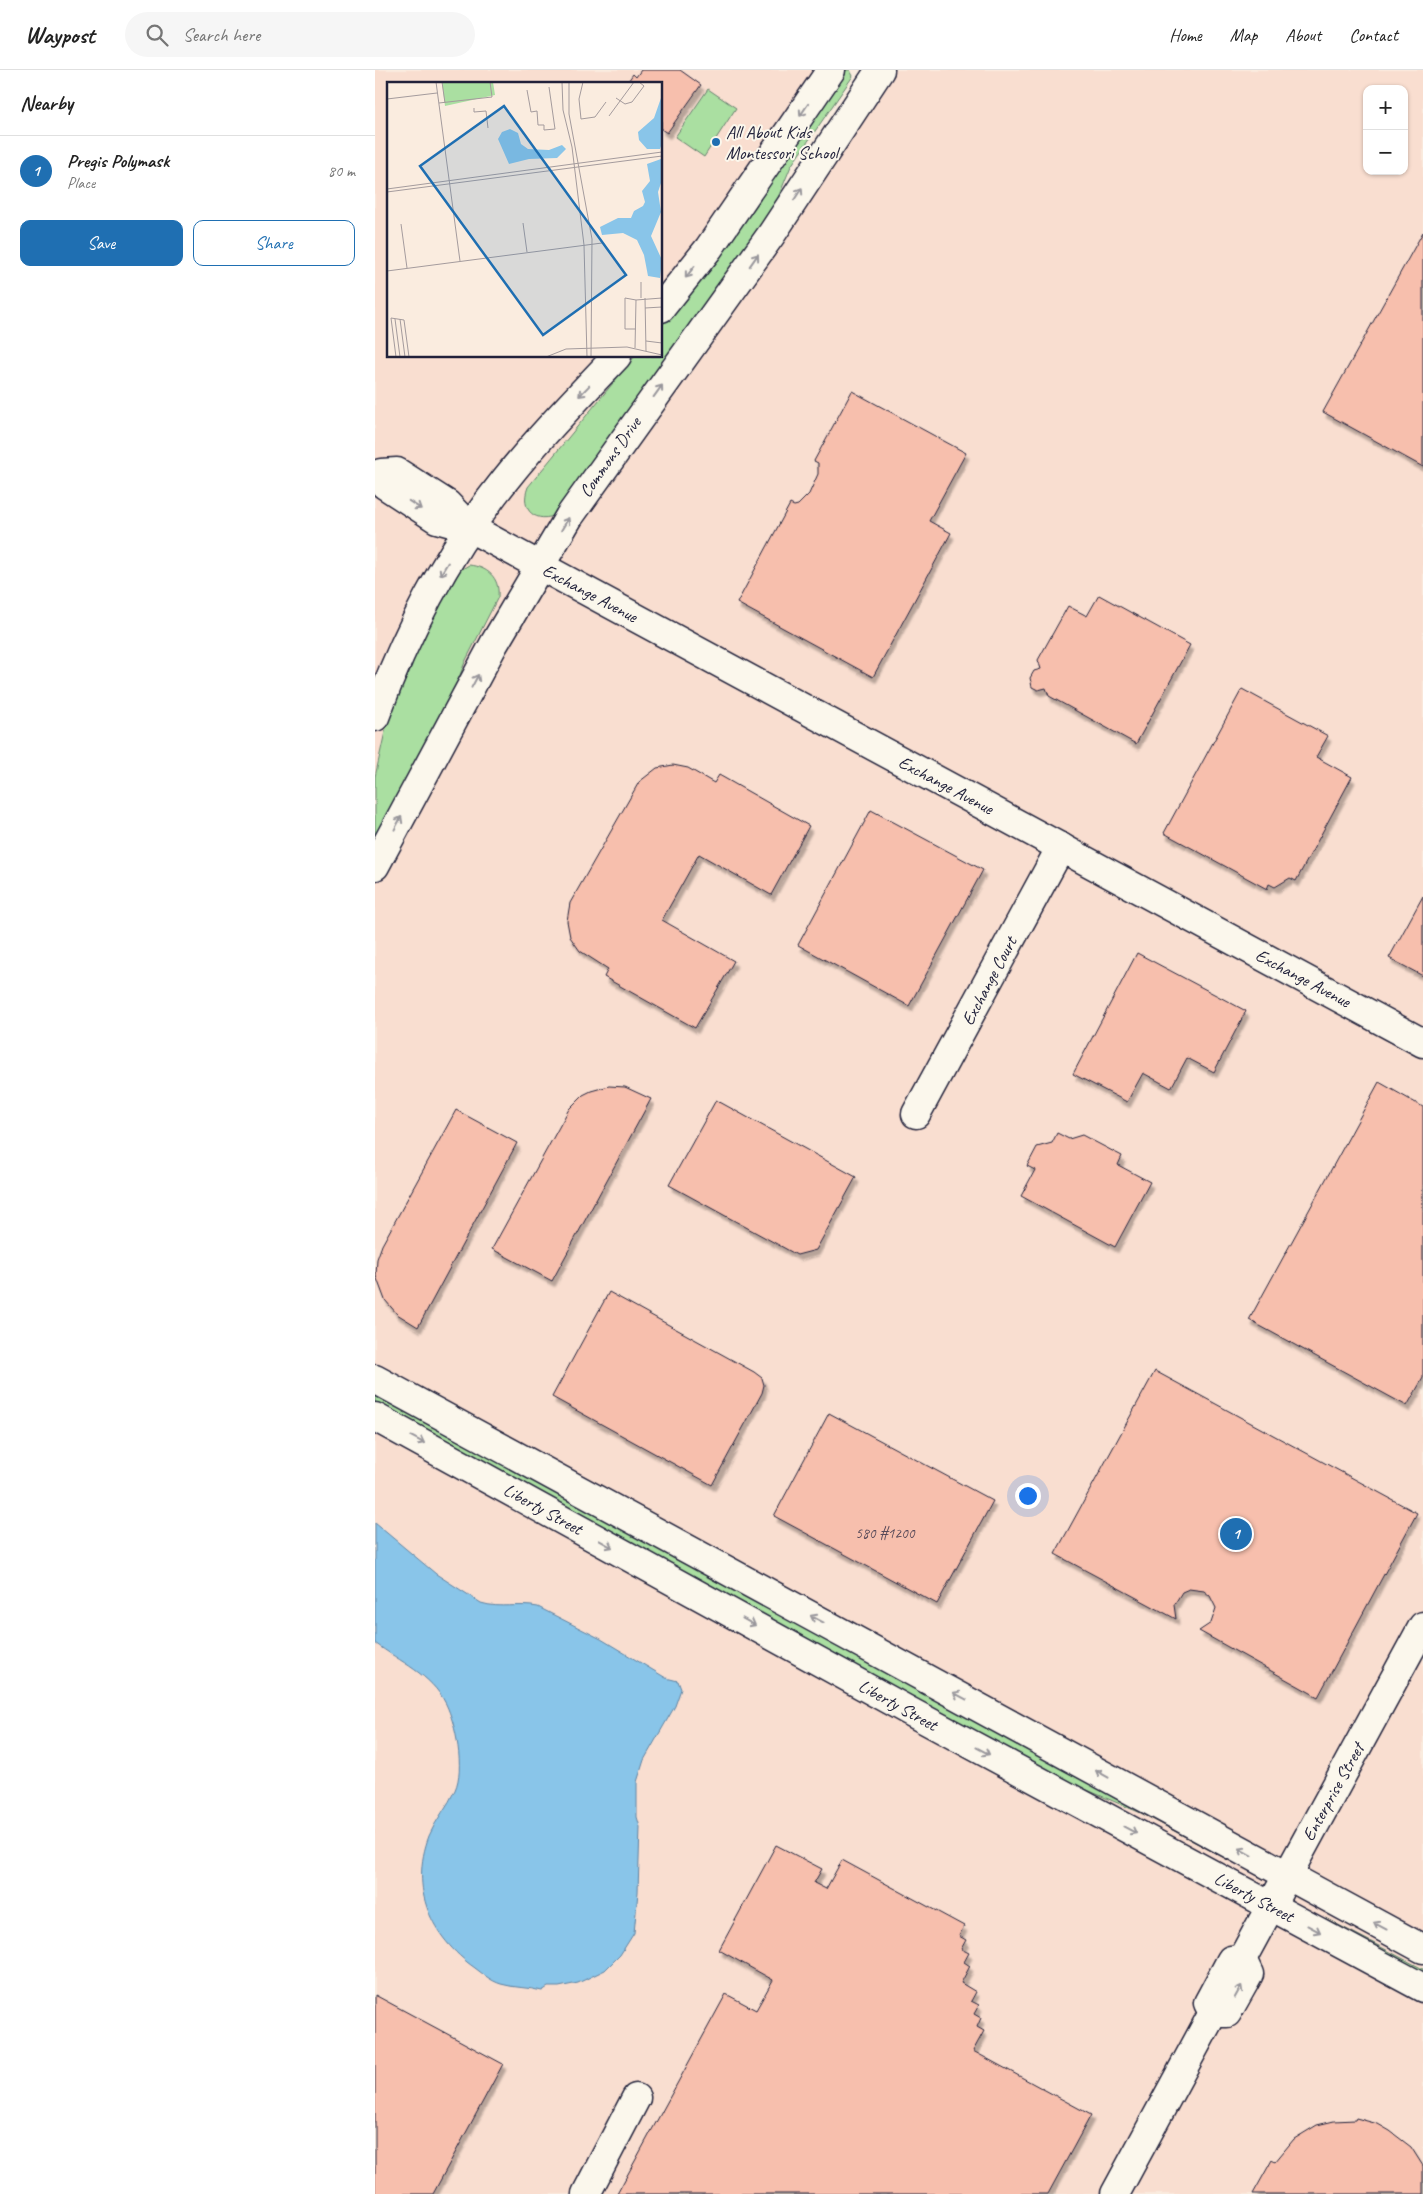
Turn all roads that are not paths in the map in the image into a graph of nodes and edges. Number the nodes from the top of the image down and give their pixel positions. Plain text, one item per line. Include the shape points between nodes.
1 (831, 70) edge
2 (880, 70) edge
3 (663, 306) edge
4 (615, 358) edge
5 (469, 528) junction
6 (539, 566) junction
7 (375, 716) edge
8 (1061, 847) junction
9 (375, 866) edge
10 (1423, 1043) edge
11 (916, 1114) dead end
12 (375, 1379) edge
13 (375, 1417) edge
14 (1423, 1626) edge
15 (1287, 1876) junction
16 (1271, 1906) junction
17 (1423, 1948) edge
18 (1423, 1988) edge
19 (636, 2098) dead end
20 (586, 2194) edge
21 (1115, 2194) edge

1 -> 3 street via 709,248
6 -> 2 street, Commons Drive via 603,468 771,235
4 -> 5 street via 504,480
5 - 6 street, Exchange Avenue
5 -> 7 street via 427,599
6 - 8 street, Exchange Avenue
9 -> 6 street, Commons Drive
8 - 10 street, Exchange Avenue
8 - 11 street, Exchange Court
15 -> 12 street, Liberty Street
13 -> 16 street, Liberty Street
14 - 15 street, Enterprise Street
15 - 16 street, Enterprise Street
17 -> 15 street, Liberty Street
16 -> 18 street, Liberty Street
16 - 21 street, Enterprise Street via 1242,1959 1231,1960 1208,2003 1213,2013
19 - 20 street

